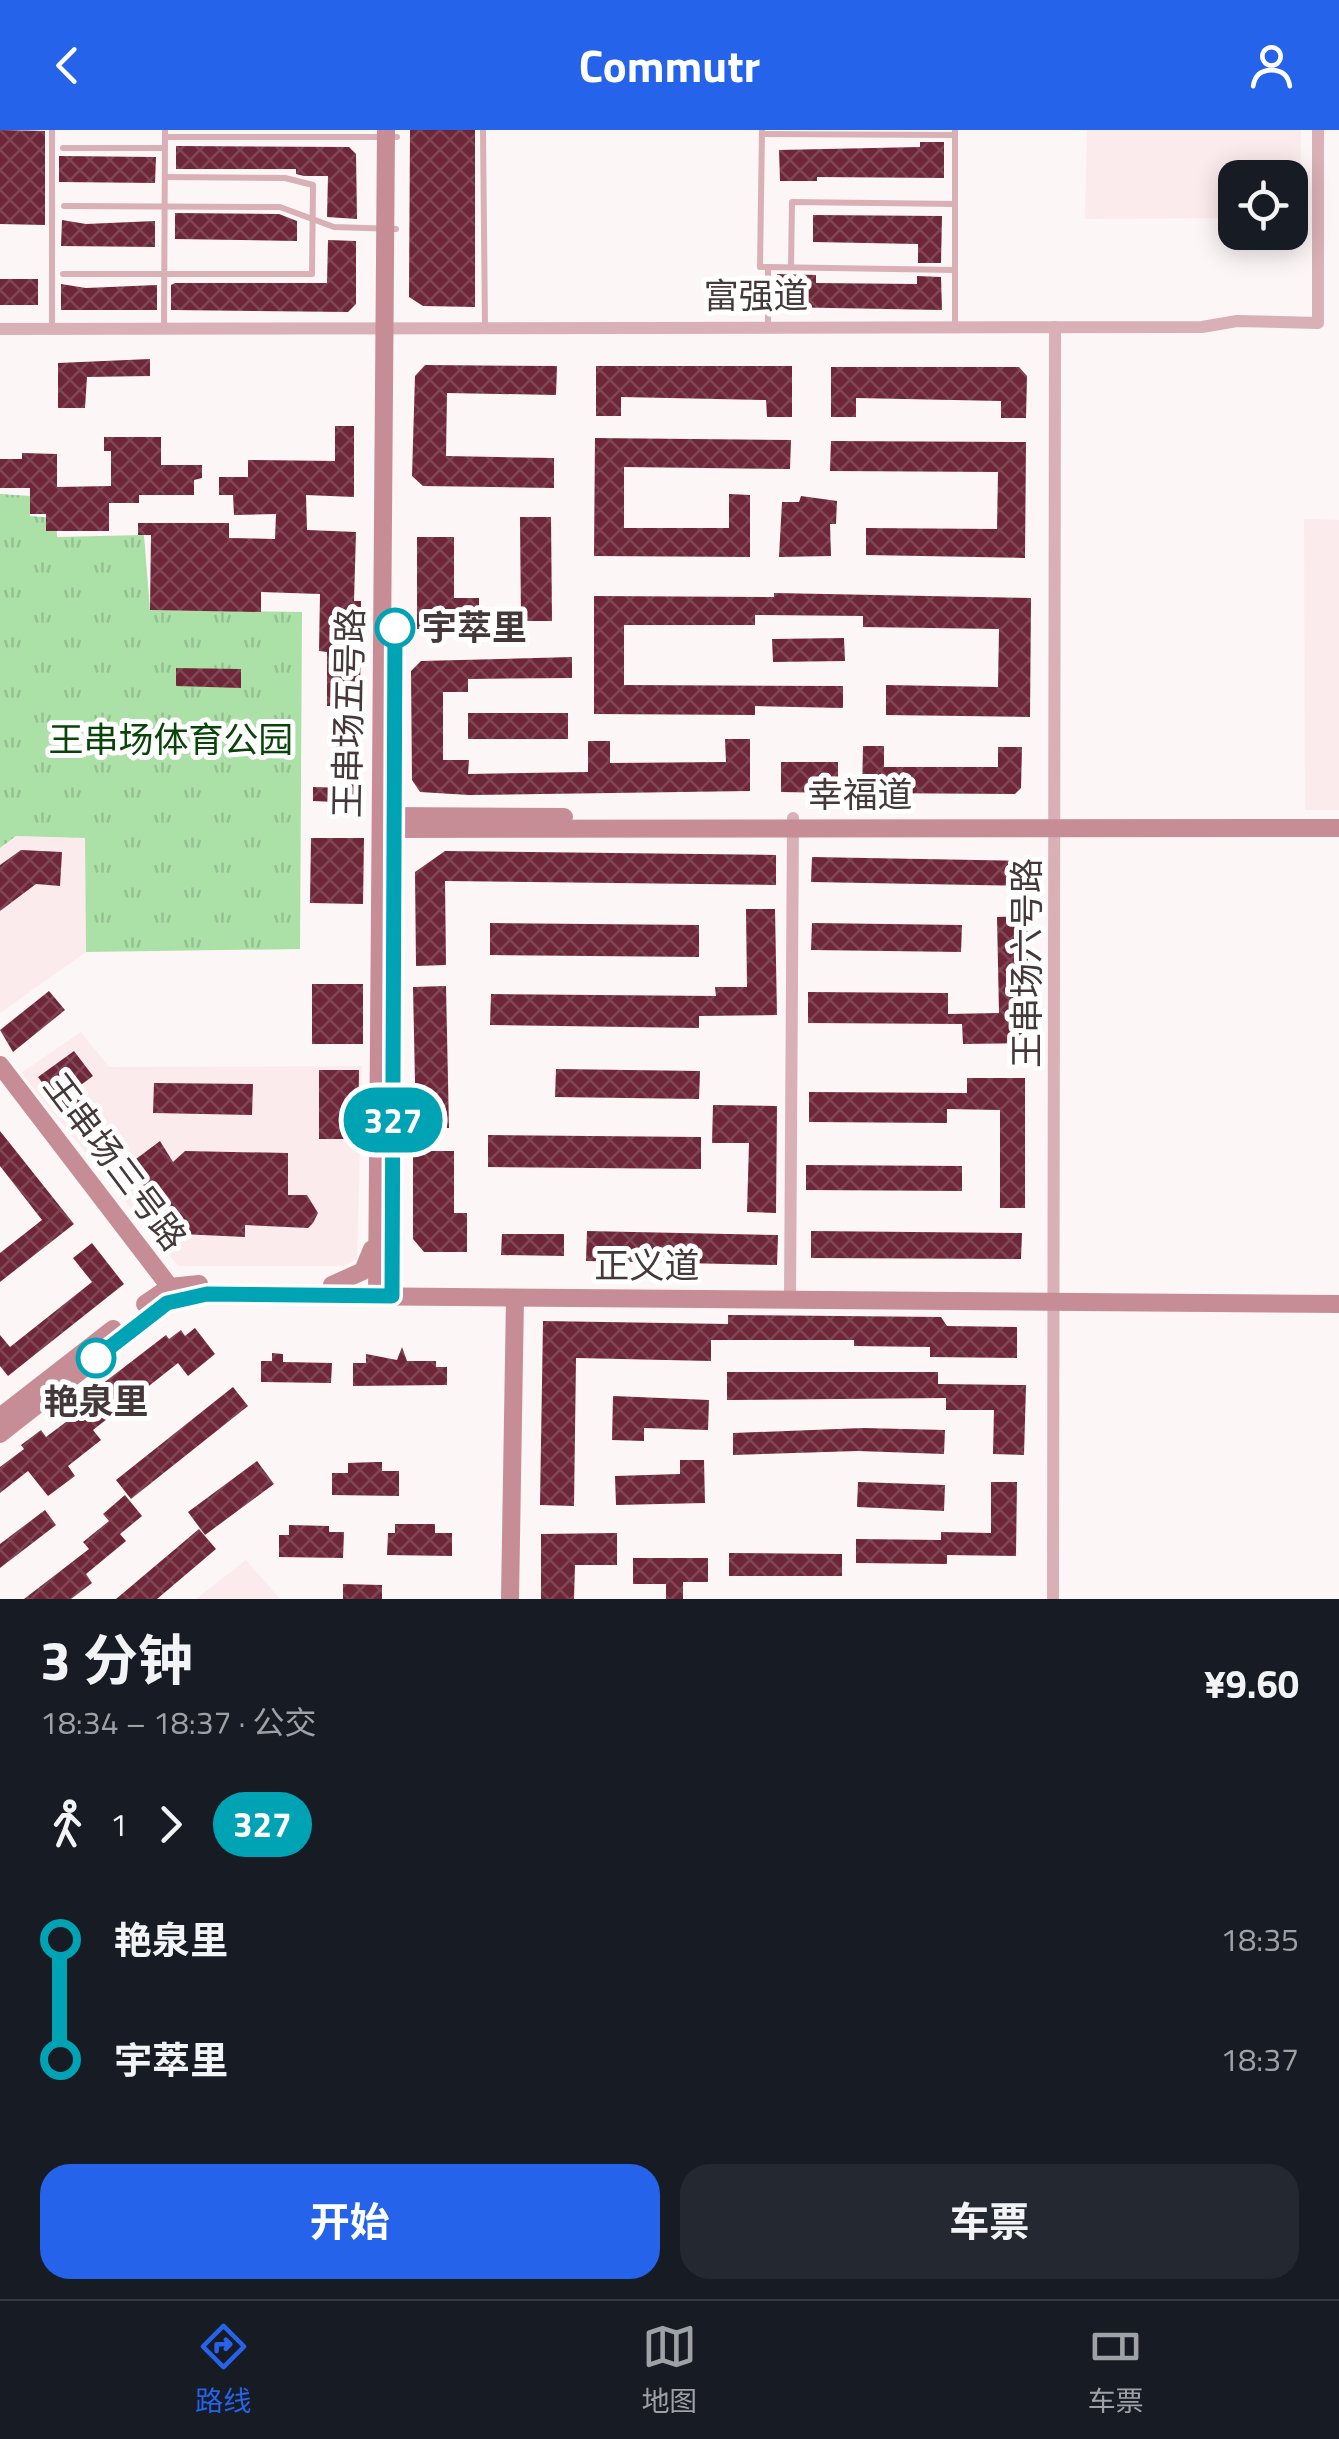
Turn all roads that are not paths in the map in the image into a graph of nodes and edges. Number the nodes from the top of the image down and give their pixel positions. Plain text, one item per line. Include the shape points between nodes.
1 (52, 130) edge
2 (484, 130) edge
3 (1318, 130) edge
4 (762, 132) edge
5 (955, 132) edge
6 (165, 133) edge
7 (392, 133) edge
8 (63, 148) dead end
9 (165, 148) junction
10 (165, 178) junction
11 (955, 204) junction
12 (64, 206) dead end
13 (165, 206) junction
14 (313, 220) junction
15 (390, 229) junction
16 (768, 267) junction
17 (791, 268) junction
18 (955, 270) junction
19 (63, 274) dead end
20 (164, 274) junction
21 (391, 326) junction
22 (485, 326) junction
23 (768, 326) junction
24 (954, 327) junction
25 (1055, 327) junction
26 (164, 328) junction
27 (52, 329) junction
28 (0, 330) edge
29 (1339, 818) edge
30 (387, 823) junction
31 (793, 823) junction
32 (1058, 823) junction
33 (1339, 828) edge
34 (0, 1065) edge
35 (380, 1239) dead end
36 (332, 1290) dead end
37 (385, 1291) junction
38 (174, 1293) junction
39 (790, 1294) junction
40 (1339, 1295) edge
41 (1054, 1297) junction
42 (515, 1298) junction
43 (1339, 1304) edge
44 (0, 1417) edge
45 (0, 1434) edge
46 (510, 1599) edge
47 (1053, 1599) edge

1 - 27 lane
2 - 22 lane
3 - 25 street, 富强道 via 1318,322
4 - 5 lane
4 - 16 lane via 760,267
5 - 11 lane
6 - 7 lane
6 - 9 lane
7 - 15 street, 王串场五号路
8 - 9 lane
9 - 10 lane
10 - 13 lane
10 - 14 lane via 284,178 314,185
11 - 17 lane via 792,202
11 - 18 lane
12 - 13 lane
13 - 14 lane via 280,207
13 - 20 lane
14 - 15 lane
14 - 20 lane via 312,274
15 - 21 street, 王串场五号路
16 - 17 lane
16 - 23 lane
17 - 18 lane
18 - 24 lane
19 - 20 lane
20 - 26 lane
21 - 22 street, 富强道
21 - 26 street, 富强道
21 - 30 street, 王串场五号路
22 - 23 street, 富强道
23 - 24 street, 富强道
24 - 25 street, 富强道
25 - 32 street, 王串场六号路
26 - 27 street, 富强道
27 - 28 street, 富强道
29 - 32 street, 幸福道
30 - 31 street, 幸福道
30 - 37 street, 王串场五号路
31 - 32 street, 幸福道
31 - 39 street
32 - 33 street, 幸福道
32 - 41 street, 王串场六号路
34 - 38 street, 王串场三号路
35 - 36 street via 363,1271
37 - 38 street, 正义道
37 - 39 street, 正义道
37 - 42 street, 正义道
38 - 44 street
38 - 45 street
39 - 41 street, 正义道
39 - 42 street, 正义道
40 - 41 street, 正义道
41 - 43 street, 正义道
41 - 47 street, 王串场六号路
42 - 46 street

